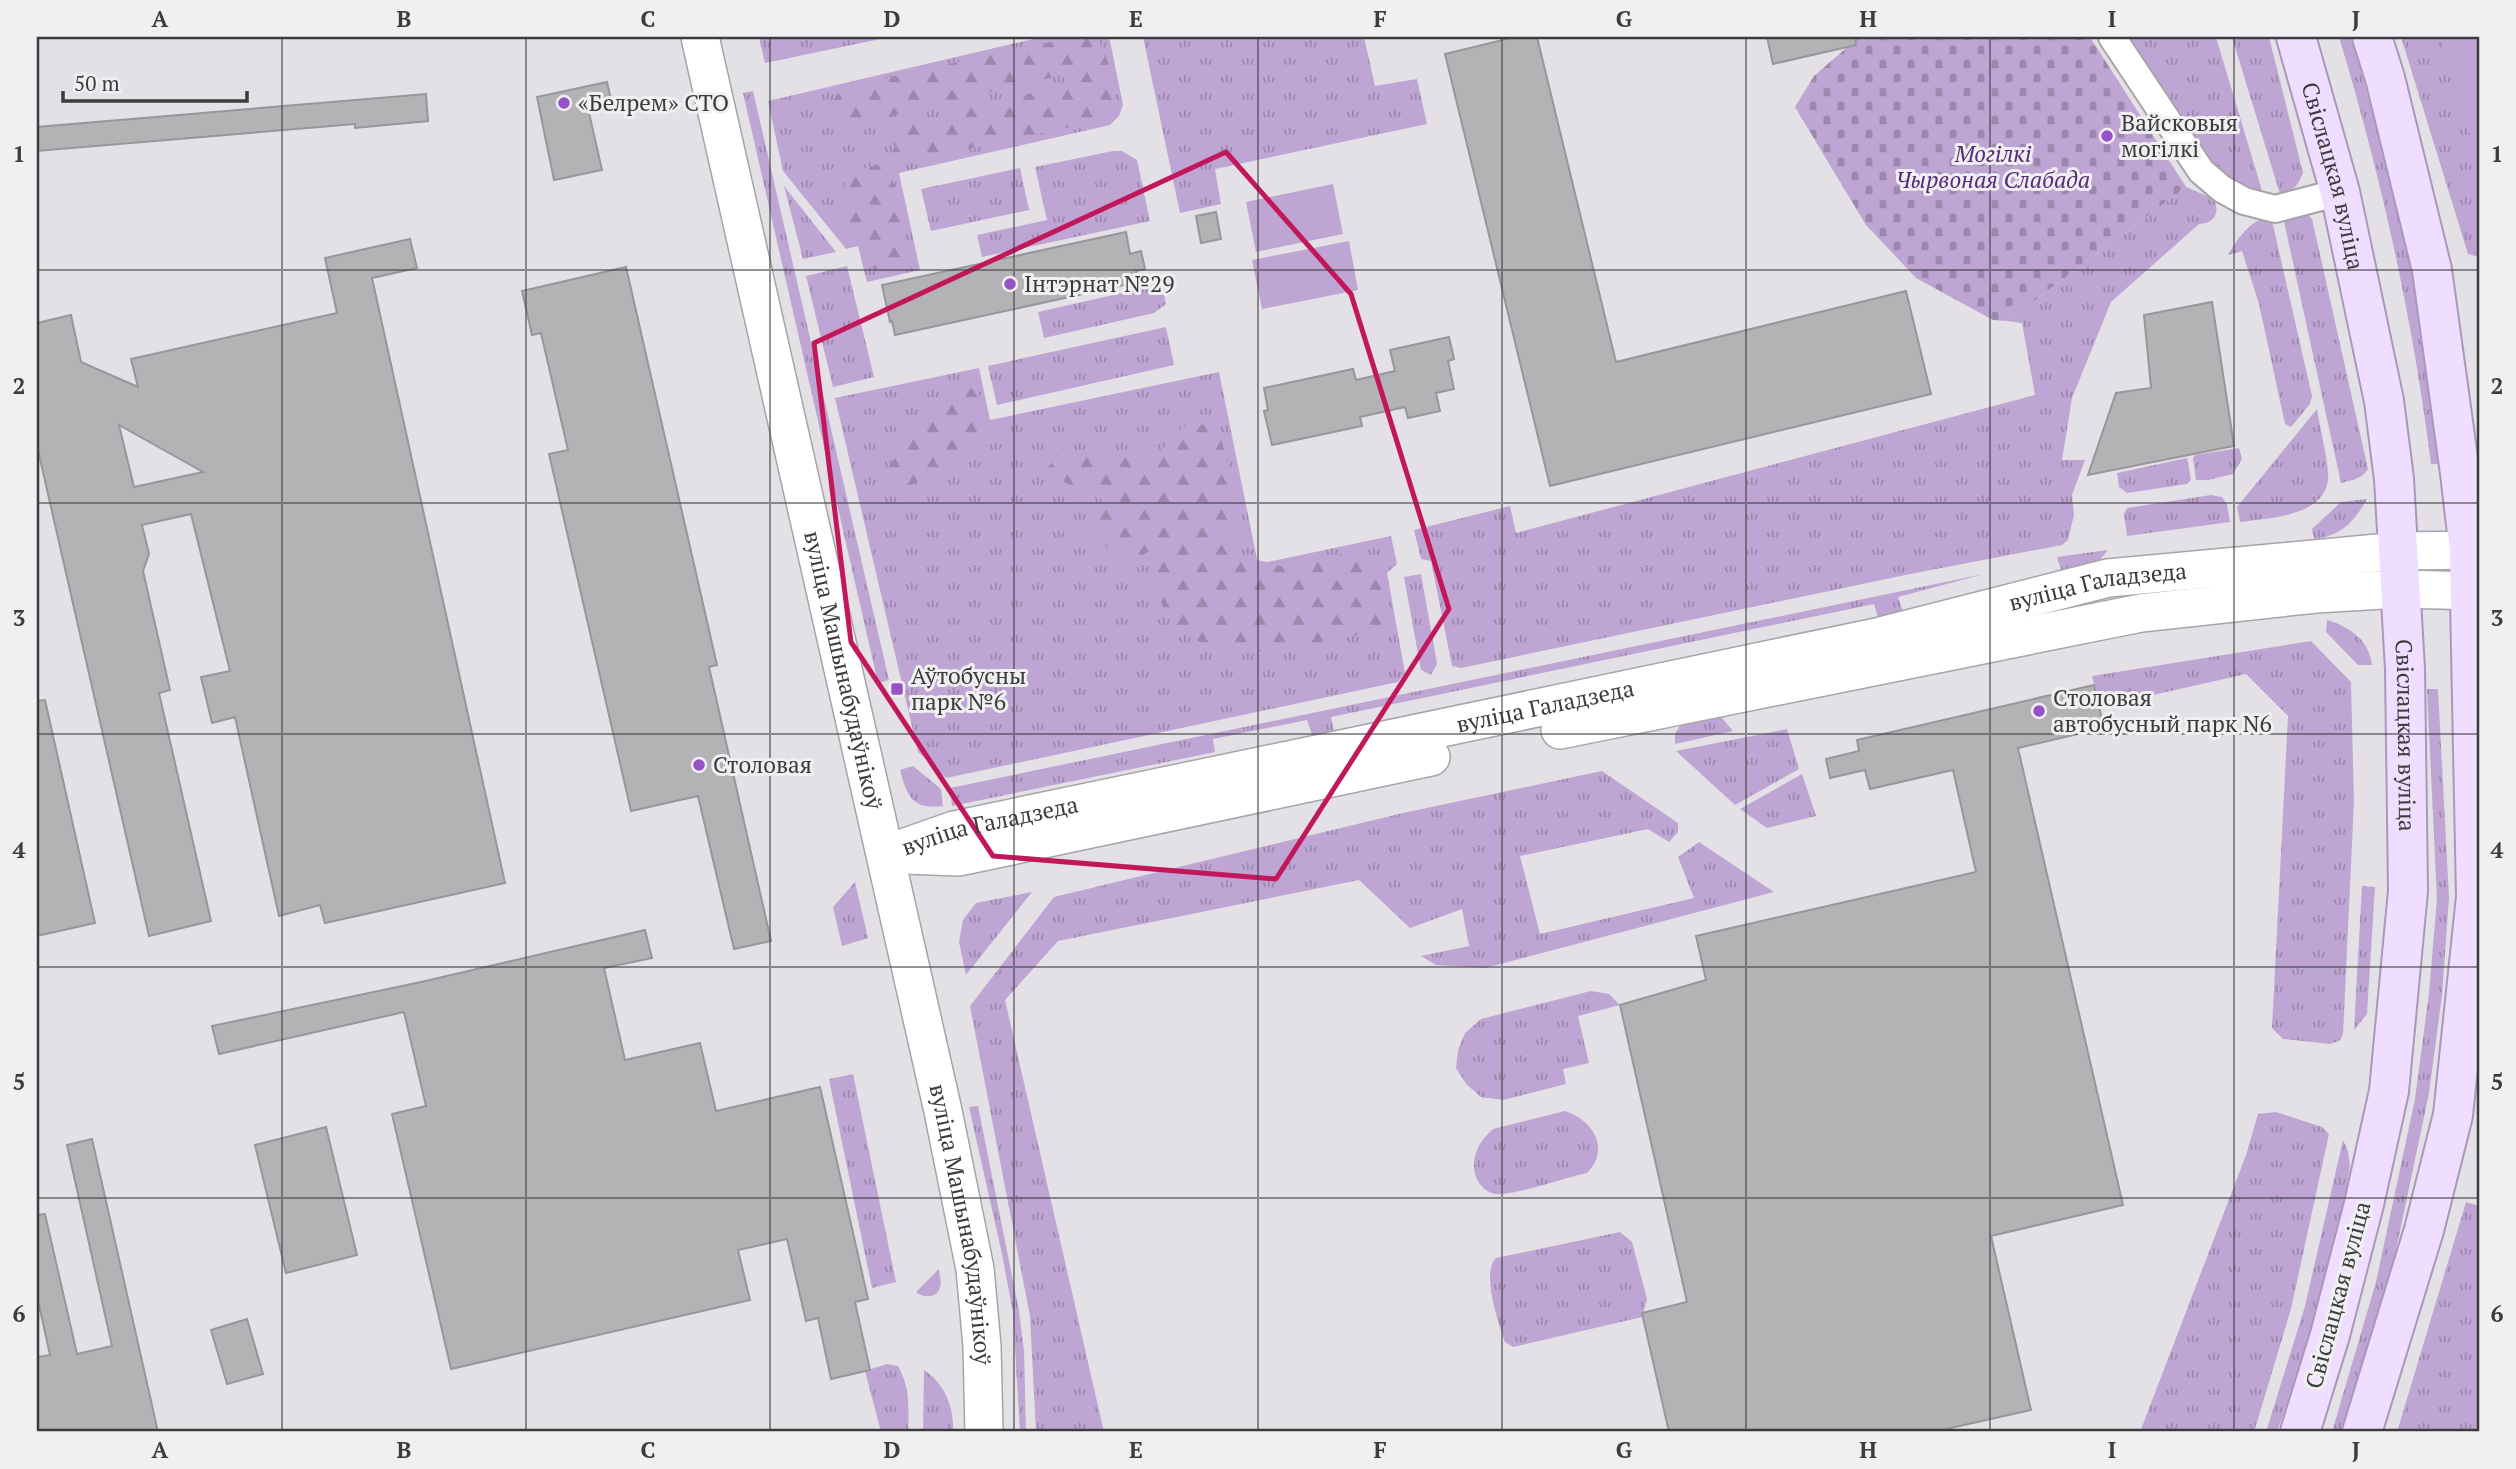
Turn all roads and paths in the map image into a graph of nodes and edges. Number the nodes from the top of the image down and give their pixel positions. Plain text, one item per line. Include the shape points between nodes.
1 (701, 37) edge
2 (2112, 37) edge
3 (2297, 37) edge
4 (2372, 37) edge
5 (2340, 192) junction
6 (2474, 550) edge
7 (2399, 551) junction
8 (2400, 589) junction
9 (2475, 590) edge
10 (886, 854) junction
11 (984, 1432) edge
12 (2300, 1432) edge
13 (2362, 1432) edge

1 - 10 main road, вуліца Машынабудаўнікоў
2 - 5 street via 2201,171 2222,189 2275,209
3 - 5 main road, Свіслацкая вуліца
4 - 6 main road via 2432,271
5 - 7 main road, Свіслацкая вуліца via 2384,401
6 - 7 main road, вуліца Галадзеда
6 - 9 main road
7 - 8 main road, Свіслацкая вуліца
7 - 10 main road, вуліца Галадзеда via 2108,578 1881,636 954,830
8 - 9 main road, вуліца Галадзеда
8 - 10 main road, вуліца Галадзеда via 2141,613 1597,722 983,853 959,857
8 - 12 main road, Свіслацкая вуліца via 2408,891 2389,1091 2334,1322
9 - 13 main road via 2476,897 2454,1102 2424,1230
10 - 11 main road, вуліца Машынабудаўнікоў via 975,1269

